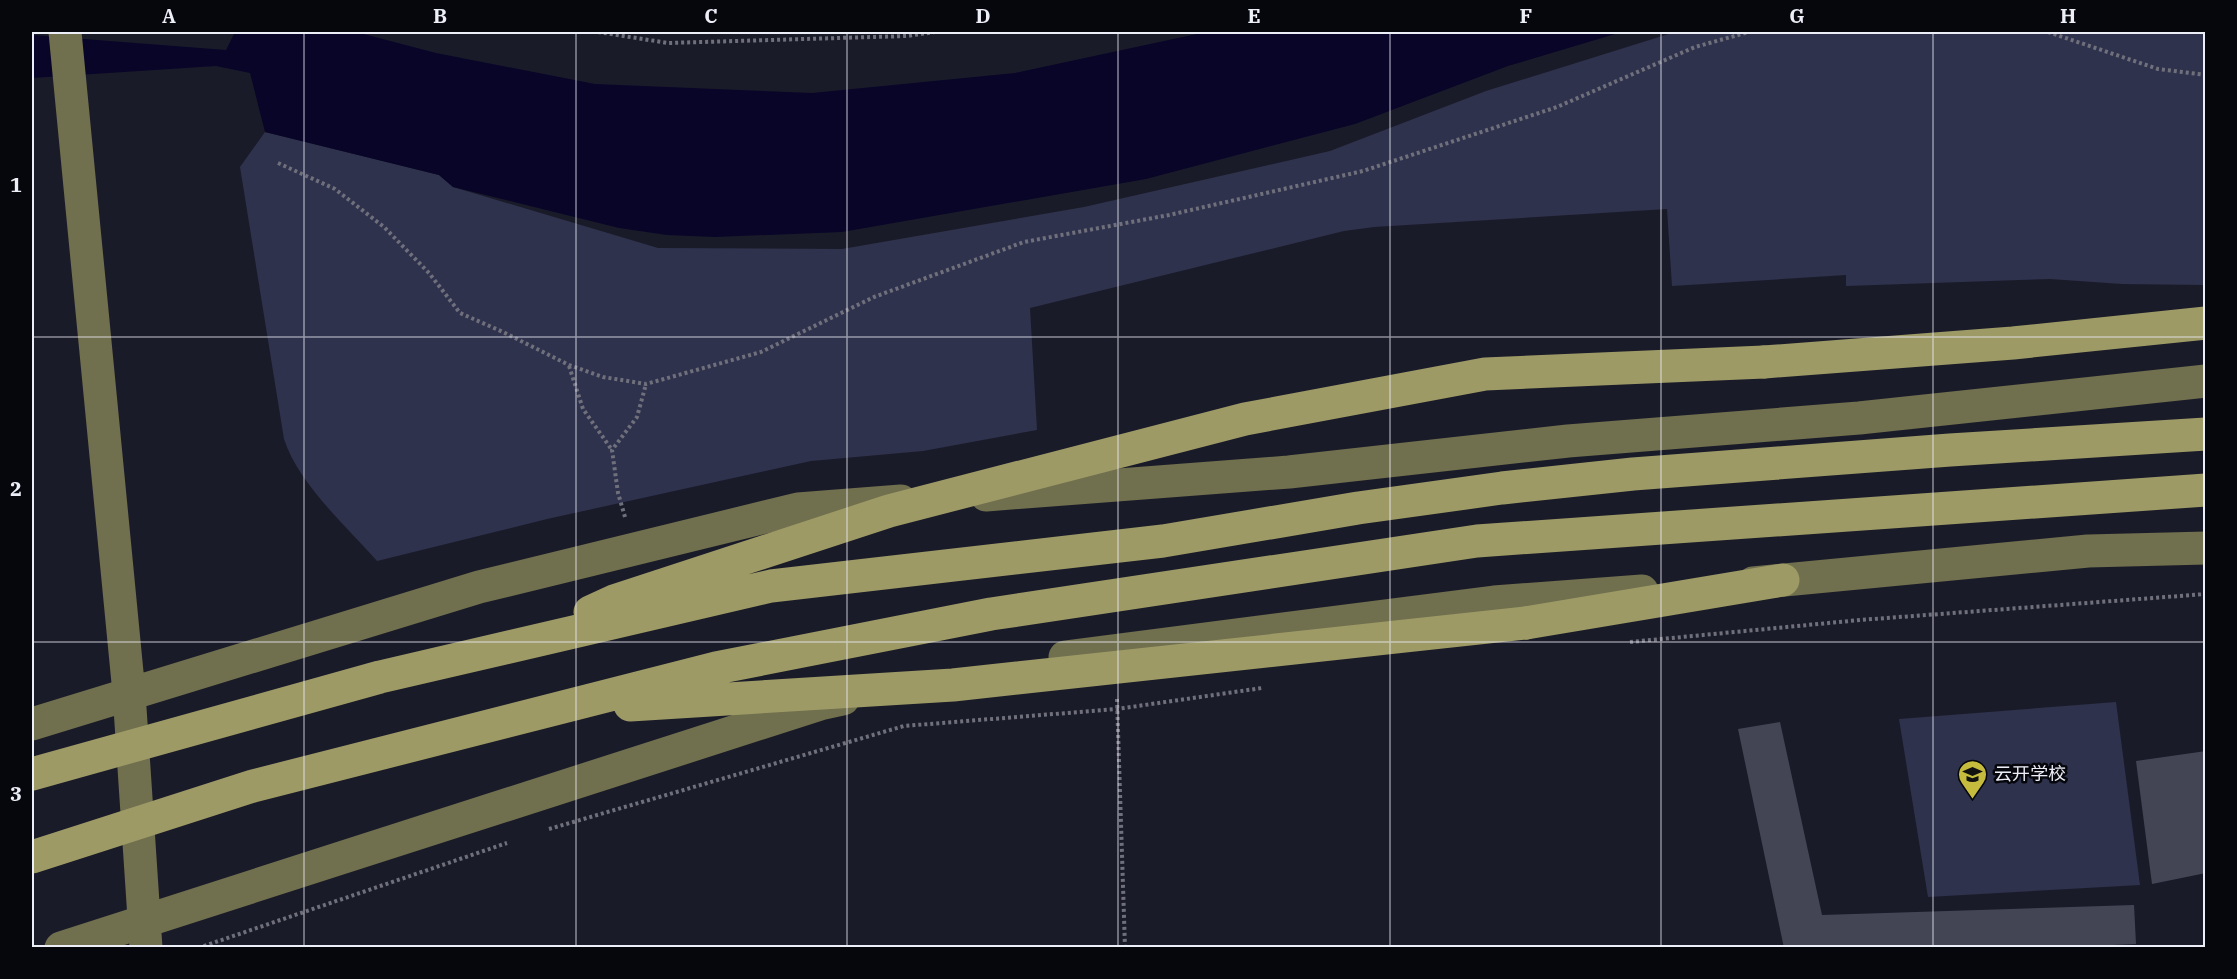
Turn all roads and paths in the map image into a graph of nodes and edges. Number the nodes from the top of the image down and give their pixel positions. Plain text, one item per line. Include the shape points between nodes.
1 (65, 32) edge
2 (598, 32) edge
3 (934, 32) edge
4 (1749, 32) edge
5 (2048, 32) edge
6 (2205, 75) edge
7 (278, 163) dead end
8 (2205, 323) edge
9 (569, 365) junction
10 (2205, 381) edge
11 (646, 384) junction
12 (2205, 434) edge
13 (612, 450) junction
14 (2205, 490) edge
15 (2205, 548) edge
16 (634, 550) junction
17 (1783, 580) junction
18 (2205, 594) edge
19 (1624, 643) dead end
20 (516, 646) junction
21 (1115, 651) junction
22 (1270, 687) dead end
23 (129, 693) junction
24 (1117, 709) junction
25 (550, 711) junction
26 (32, 724) edge
27 (32, 774) edge
28 (547, 830) dead end
29 (513, 841) dead end
30 (32, 857) edge
31 (144, 935) edge
32 (61, 948) edge
33 (198, 948) edge
34 (1125, 948) edge

1 - 23 main road
2 - 3 path via 668,43
4 - 11 path via 1695,47 1557,107 1363,171 1169,215 1024,242 873,297 761,352
5 - 6 path via 2158,69
7 - 9 path via 335,189 384,226 460,313
8 - 20 highway, bridge via 2013,343 1764,362 1485,374 1245,419 889,511 614,601
9 - 11 path via 603,377
9 - 13 path via 583,409
10 - 16 main road via 1859,418 1568,441 1288,472 798,509
11 - 13 path via 637,417
12 - 20 highway, bridge via 1644,473 1502,488 1162,542 771,586
13 - 16 path via 618,493
14 - 25 highway, bridge via 1477,541 991,614 716,668
15 - 17 main road via 2088,551
16 - 23 main road via 478,587
17 - 21 main road via 1494,602
17 - 25 highway, bridge via 1526,623 953,685
18 - 19 path via 1860,620
20 - 27 highway, bridge via 380,677
21 - 24 path
21 - 31 main road via 921,681 820,704
22 - 24 path
23 - 26 main road
23 - 31 main road
24 - 28 path via 904,726
24 - 34 path
25 - 30 highway, bridge via 253,786
29 - 33 path
31 - 32 main road

